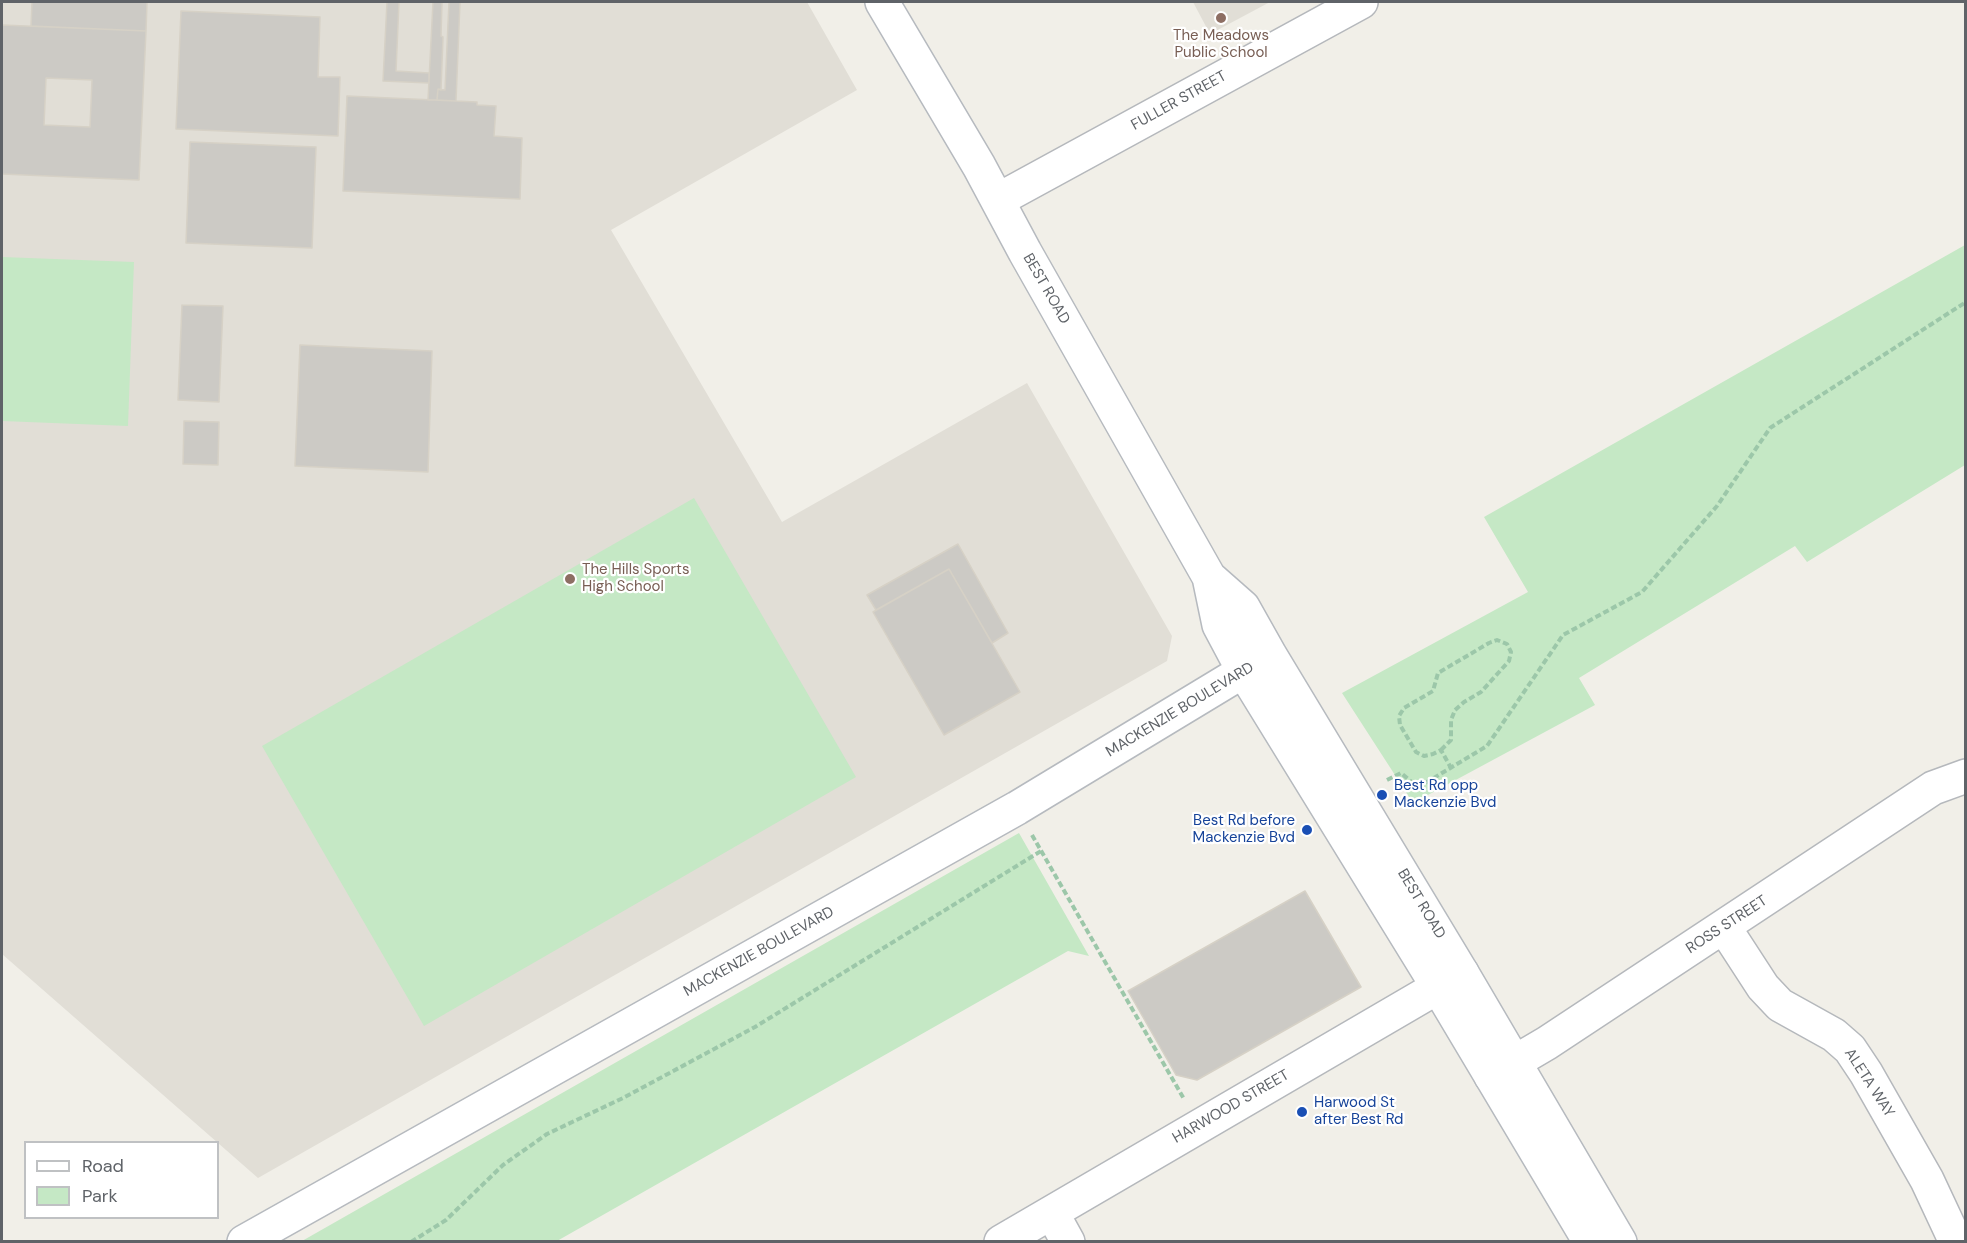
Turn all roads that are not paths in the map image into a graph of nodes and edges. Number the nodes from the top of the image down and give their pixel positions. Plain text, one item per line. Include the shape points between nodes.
1 (882, 2) edge
2 (1361, 2) edge
3 (998, 200) junction
4 (1257, 664) junction
5 (1965, 776) edge
6 (1724, 927) junction
7 (1450, 980) junction
8 (1503, 1070) junction
9 (1052, 1213) junction
10 (244, 1242) edge
11 (1001, 1242) edge
12 (1068, 1242) edge
13 (1590, 1242) edge
14 (1620, 1242) edge
15 (1956, 1242) edge

1 - 3 street, BEST ROAD
2 - 3 street, FULLER STREET
3 - 4 street, BEST ROAD via 1209,577 1219,625
4 - 7 street, BEST ROAD
4 - 10 street, MACKENZIE BOULEVARD via 1017,808
5 - 6 street, ROSS STREET via 1933,788
6 - 8 street, ROSS STREET
6 - 15 street, ALETA WAY via 1763,987 1780,1005 1834,1035 1850,1049 1927,1180
7 - 8 street, BEST ROAD
7 - 9 street, HARWOOD STREET
8 - 13 street, BEST ROAD
8 - 14 street, BEST ROAD
9 - 11 street, HARWOOD STREET
9 - 12 street

